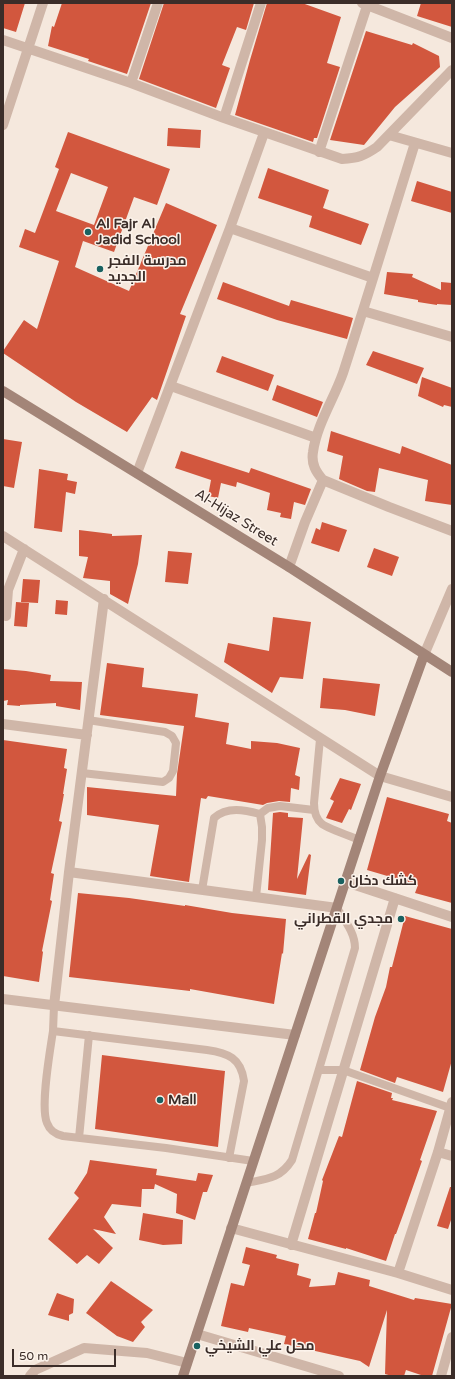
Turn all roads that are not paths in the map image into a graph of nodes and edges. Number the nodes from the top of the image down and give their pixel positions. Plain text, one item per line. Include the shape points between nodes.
1 (43, 3) edge
2 (158, 3) edge
3 (261, 3) edge
4 (366, 4) edge
5 (452, 38) edge
6 (3, 40) edge
7 (27, 49) junction
8 (452, 70) edge
9 (131, 83) junction
10 (224, 118) junction
11 (3, 125) edge
12 (264, 133) junction
13 (389, 135) junction
14 (415, 143) junction
15 (319, 152) junction
16 (452, 154) edge
17 (230, 228) junction
18 (373, 278) junction
19 (363, 311) junction
20 (452, 338) edge
21 (170, 386) junction
22 (3, 391) edge
23 (316, 438) junction
24 (137, 473) junction
25 (323, 480) junction
26 (452, 531) edge
27 (3, 536) edge
28 (24, 549) junction
29 (289, 567) junction
30 (452, 590) edge
31 (104, 599) junction
32 (6, 616) dead end
33 (424, 655) junction
34 (452, 672) edge
35 (88, 720) junction
36 (3, 724) edge
37 (87, 735) junction
38 (320, 738) junction
39 (82, 773) junction
40 (380, 776) junction
41 (452, 797) edge
42 (314, 810) junction
43 (260, 814) junction
44 (360, 840) junction
45 (70, 872) junction
46 (346, 882) junction
47 (202, 890) junction
48 (256, 897) junction
49 (395, 898) junction
50 (337, 908) junction
51 (452, 917) edge
52 (3, 999) edge
53 (54, 1006) junction
54 (53, 1031) junction
55 (89, 1035) junction
56 (295, 1035) junction
57 (319, 1070) junction
58 (343, 1070) junction
59 (451, 1105) edge
60 (79, 1138) junction
61 (438, 1152) junction
62 (452, 1156) edge
63 (229, 1158) junction
64 (253, 1161) junction
65 (246, 1183) junction
66 (231, 1228) junction
67 (291, 1245) junction
68 (398, 1273) junction
69 (452, 1290) edge
70 (197, 1334) junction
71 (452, 1337) edge
72 (187, 1363) junction
73 (30, 1376) edge
74 (183, 1376) edge
75 (339, 1376) edge
76 (441, 1376) edge

1 - 7 street
2 - 9 street
3 - 10 street
4 - 5 street
4 - 15 street
6 - 7 street
7 - 9 street
7 - 11 street
8 - 13 street
9 - 10 street
10 - 12 street
12 - 15 street
12 - 17 street
13 - 14 street
13 - 15 street via 366,155 355,158 342,159
14 - 16 street
14 - 18 street
17 - 18 street
17 - 21 street
18 - 19 street
19 - 20 street
19 - 23 street via 340,380
21 - 23 street
21 - 24 street
22 - 24 street, Al-Hijaz Street
23 - 25 street via 312,461 316,472
24 - 29 street, Al-Hijaz Street
25 - 26 street
25 - 29 street
27 - 28 street
28 - 31 street
28 - 32 street via 8,590
29 - 33 street, Al-Hijaz Street
30 - 33 street
31 - 35 street
31 - 38 street
33 - 34 street, Al-Hijaz Street
33 - 40 street
35 - 37 street
35 - 39 lane via 165,732 172,736 176,742 173,771 163,782
36 - 37 street
37 - 39 street
38 - 40 street
38 - 42 lane
39 - 45 street
40 - 41 street
40 - 44 street
42 - 43 lane via 280,806 268,808
42 - 44 lane via 321,823
43 - 47 lane via 247,810 227,810 214,818
43 - 48 lane via 262,840
44 - 46 street
45 - 47 street
45 - 53 street
46 - 49 street
46 - 50 street
47 - 48 street
48 - 50 street
49 - 51 street
49 - 58 street
50 - 56 street
50 - 57 lane via 354,936 355,948
52 - 53 street
53 - 54 lane
53 - 56 street
54 - 55 lane
54 - 60 lane via 44,1115 52,1132
55 - 60 lane
55 - 63 lane via 207,1050 235,1059 243,1073 244,1081
56 - 64 street
57 - 58 lane
57 - 65 lane via 292,1160 286,1169 278,1174
58 - 59 lane
58 - 67 street
59 - 61 street
60 - 63 lane
61 - 62 street
61 - 68 street
63 - 64 lane
64 - 65 street
65 - 66 street
66 - 67 street
66 - 70 street
67 - 68 street
68 - 69 street
70 - 72 street
70 - 75 street
71 - 76 street
72 - 73 street via 147,1353 84,1348 35,1370
72 - 74 street

